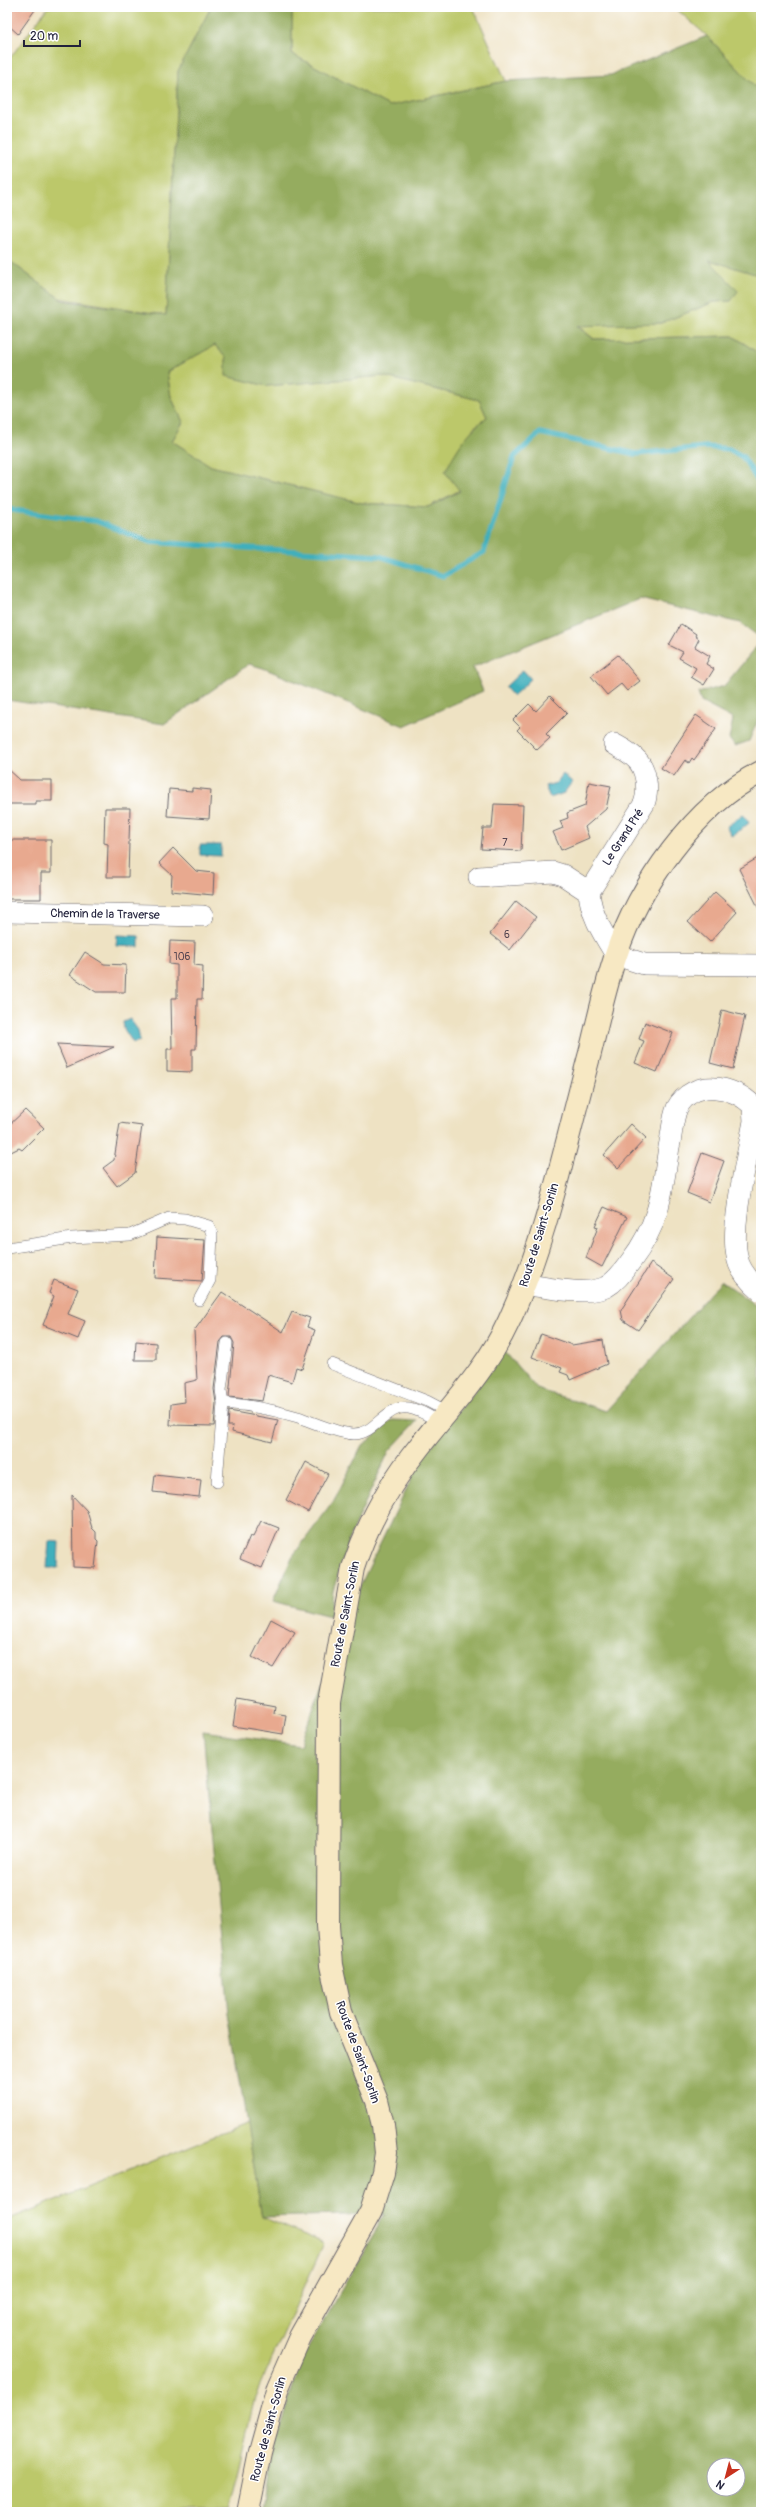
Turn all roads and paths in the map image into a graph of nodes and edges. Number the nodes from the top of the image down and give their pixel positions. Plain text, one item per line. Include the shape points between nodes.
1 (614, 744) dead end
2 (761, 772) edge
3 (479, 877) dead end
4 (589, 892) junction
5 (7, 912) edge
6 (203, 916) dead end
7 (616, 955) junction
8 (761, 965) edge
9 (7, 1248) edge
10 (525, 1284) junction
11 (761, 1291) edge
12 (199, 1300) dead end
13 (227, 1343) dead end
14 (332, 1364) dead end
15 (223, 1403) junction
16 (444, 1417) junction
17 (217, 1482) dead end
18 (248, 2512) edge

1 - 4 street, Le Grand Pré via 636,758 648,790 644,804
2 - 7 street, Route de Saint-Sorlin via 714,806 674,848 641,899
3 - 4 street via 553,872 564,875
4 - 7 street via 590,906 596,920
5 - 6 street, Chemin de la Traverse
7 - 8 street via 644,964
7 - 10 street, Route de Saint-Sorlin via 538,1247
9 - 12 lane via 72,1238 130,1235 169,1218 185,1219 209,1226 212,1234 210,1280
10 - 11 street via 546,1289 596,1290 616,1280 641,1249 658,1215 678,1108 693,1093 719,1087 734,1091 753,1106 754,1121 737,1221 736,1256 751,1283
10 - 16 street, Route de Saint-Sorlin via 499,1340 472,1384
13 - 15 lane
14 - 16 lane via 428,1402
15 - 16 lane via 245,1405 297,1417 352,1434 370,1430 391,1411 400,1407
15 - 17 lane
16 - 18 street, Route de Saint-Sorlin via 398,1475 360,1548 346,1599 329,1703 328,1926 331,1965 341,2012 377,2101 386,2146 383,2172 371,2211 300,2337 278,2387 260,2452

